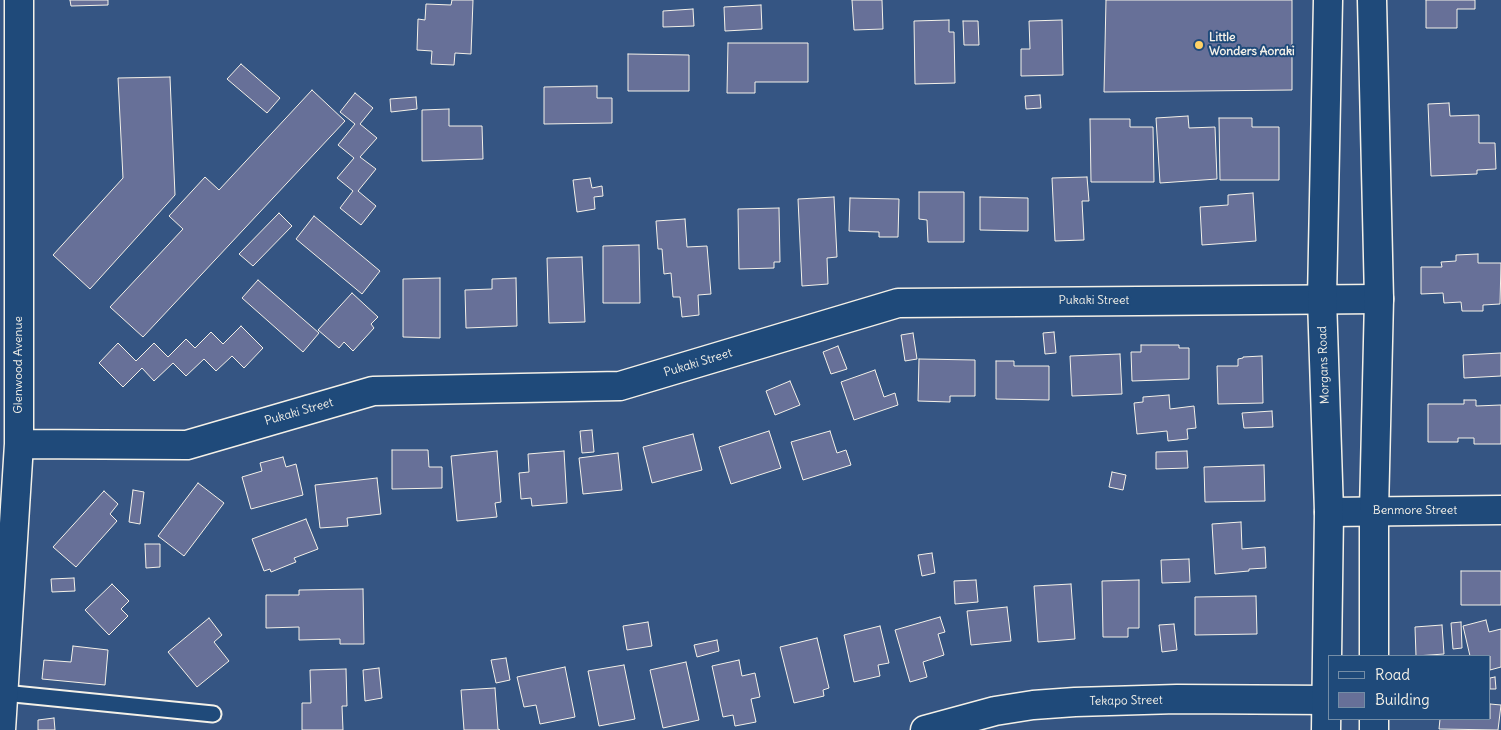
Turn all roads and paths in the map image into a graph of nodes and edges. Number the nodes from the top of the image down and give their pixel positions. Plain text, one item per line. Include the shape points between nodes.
1 (19, 0) edge
2 (1328, 0) edge
3 (1372, 0) edge
4 (1322, 299) junction
5 (1379, 299) junction
6 (19, 444) junction
7 (1501, 510) edge
8 (1329, 512) junction
9 (1374, 512) junction
10 (1328, 655) edge
11 (1374, 655) edge
12 (4, 693) junction
13 (1328, 700) edge
14 (212, 714) dead end
15 (1, 730) edge
16 (925, 730) edge
17 (1326, 730) edge

1 - 6 street, Glenwood Avenue
2 - 4 street, Morgans Road
3 - 5 street
4 - 5 street, Pukaki Street
4 - 6 street, Pukaki Street via 898,302 620,386 373,391 187,445
4 - 8 street, Morgans Road
5 - 9 street
6 - 12 street, Glenwood Avenue
7 - 9 street, Benmore Street
8 - 9 street, Benmore Street
8 - 10 street, Morgans Road
9 - 11 street
12 - 14 lane
12 - 15 street, Glenwood Avenue
13 - 16 street, Tekapo Street via 1177,700 1033,705 995,711
13 - 17 street, Morgans Road

